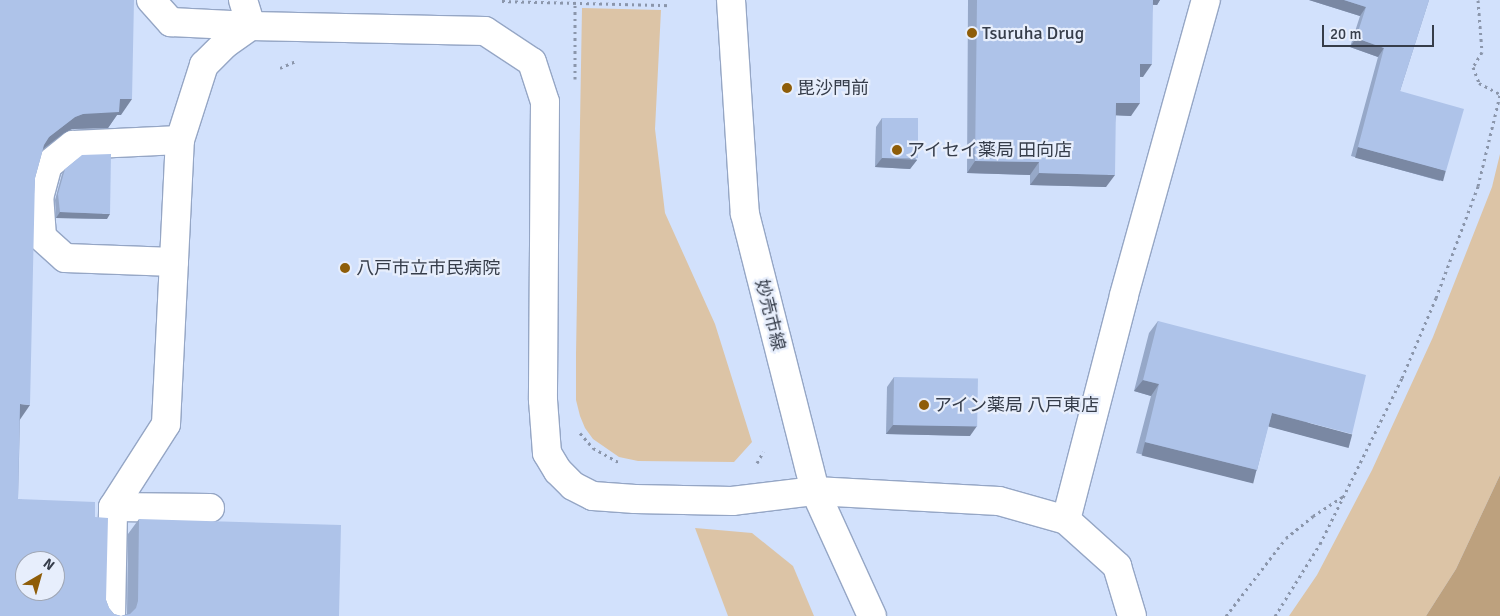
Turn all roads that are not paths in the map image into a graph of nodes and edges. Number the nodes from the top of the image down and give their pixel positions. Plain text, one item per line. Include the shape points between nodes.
1 (151, 0) edge
2 (242, 0) edge
3 (731, 0) edge
4 (1206, 0) edge
5 (251, 26) junction
6 (180, 140) junction
7 (174, 262) junction
8 (815, 491) junction
9 (113, 507) junction
10 (210, 508) dead end
11 (1066, 520) junction
12 (111, 616) edge
13 (872, 616) edge
14 (1132, 616) edge

1 - 5 street via 171,22
2 - 5 street
3 - 8 street, 妙売市線 via 745,214
4 - 11 street
5 - 6 street via 225,44 204,65
5 - 8 street via 485,31 532,62 545,102 543,400 547,453 558,471 573,486 593,496 732,501
6 - 7 street
6 - 7 street via 73,145 48,165 39,198 42,237 65,258
7 - 9 street via 166,424
8 - 11 street via 999,501
8 - 13 street, 妙売市線
9 - 10 street
9 - 12 street
11 - 14 street via 1117,566

